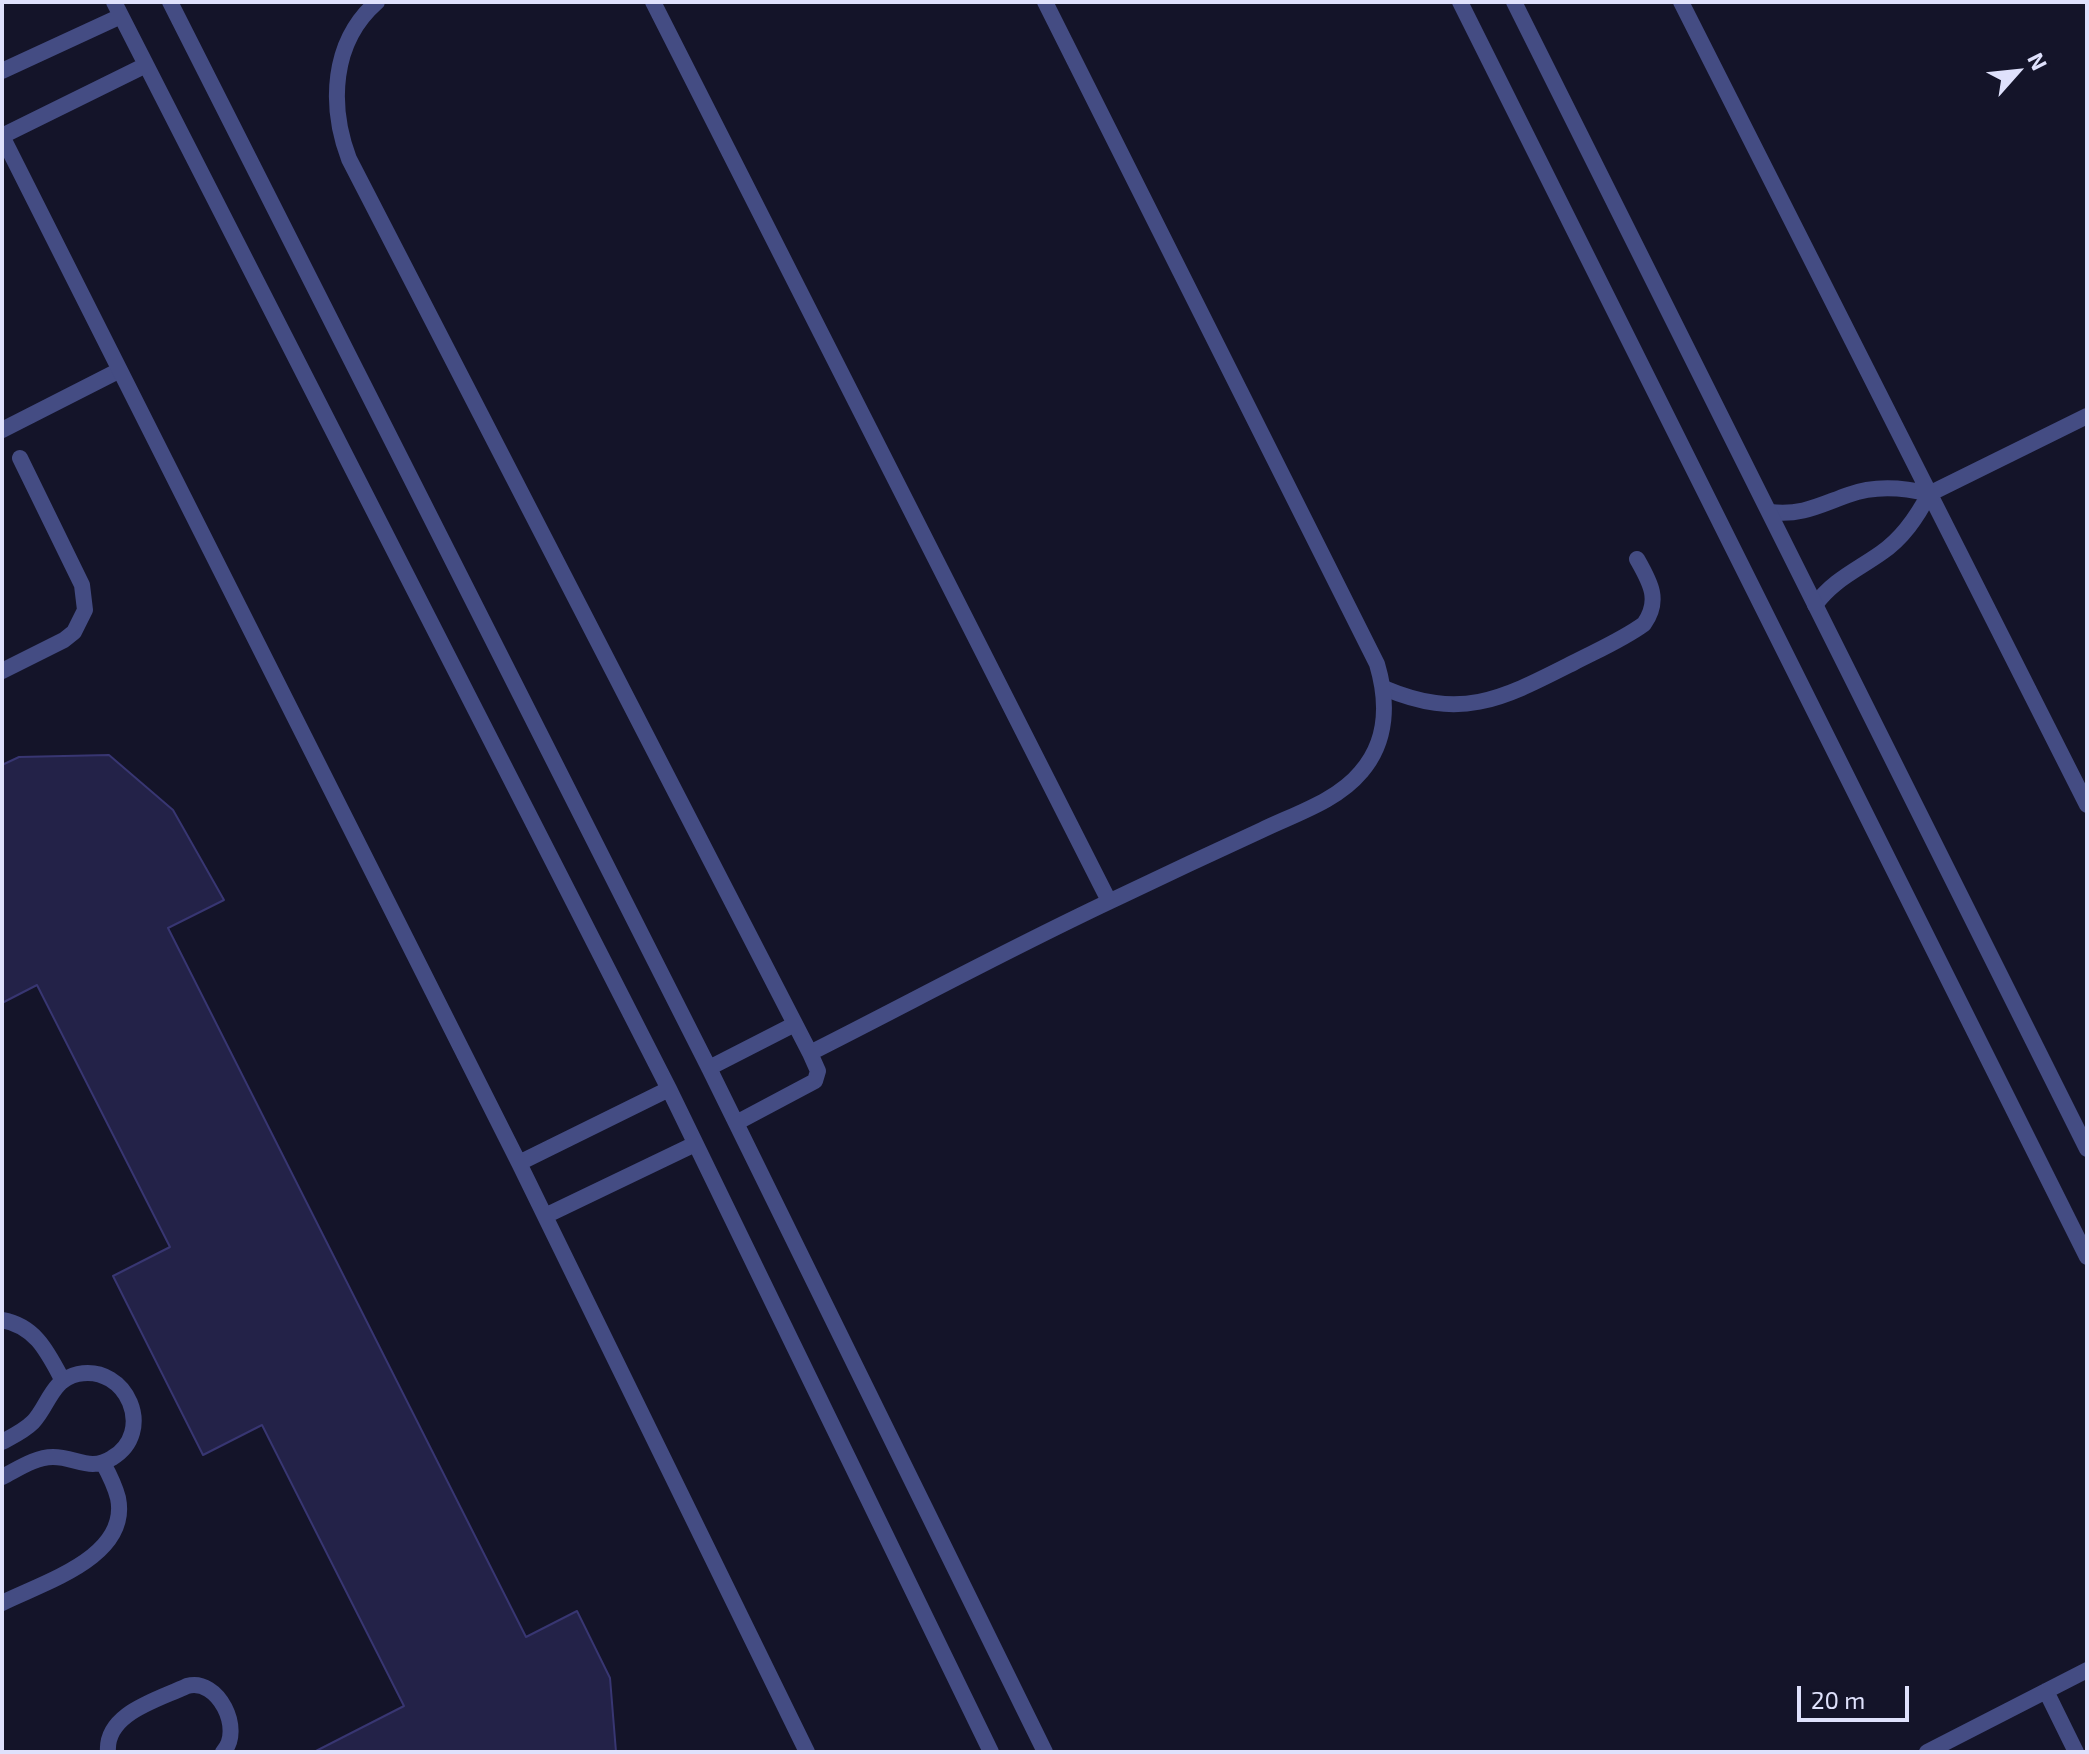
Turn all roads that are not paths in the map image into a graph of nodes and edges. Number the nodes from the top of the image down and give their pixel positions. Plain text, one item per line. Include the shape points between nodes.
1 (170, 2) edge
2 (377, 2) edge
3 (653, 2) edge
4 (1045, 2) edge
5 (1460, 2) edge
6 (1514, 2) edge
7 (1681, 2) edge
8 (118, 9) edge
9 (146, 65) junction
10 (2, 71) edge
11 (2, 136) edge
12 (118, 371) junction
13 (2087, 416) edge
14 (2, 430) edge
15 (20, 458) dead end
16 (1929, 494) junction
17 (1770, 512) junction
18 (1637, 559) dead end
19 (1815, 605) junction
20 (4, 666) edge
21 (1384, 688) junction
22 (2087, 805) edge
23 (1109, 901) junction
24 (795, 1024) junction
25 (810, 1053) junction
26 (709, 1068) junction
27 (669, 1089) junction
28 (736, 1123) junction
29 (695, 1144) junction
30 (2087, 1149) edge
31 (519, 1163) junction
32 (545, 1216) junction
33 (2087, 1257) edge
34 (2, 1320) edge
35 (63, 1381) junction
36 (2, 1442) edge
37 (103, 1463) junction
38 (2, 1477) edge
39 (2, 1603) edge
40 (2087, 1670) edge
41 (2046, 1691) junction
42 (1955, 1746) edge
43 (108, 1752) edge
44 (223, 1752) edge
45 (807, 1752) edge
46 (991, 1752) edge
47 (1045, 1752) edge
48 (1927, 1752) edge
49 (2076, 1752) edge

1 - 26 street
2 - 24 street via 358,25 339,67 336,114 349,159
3 - 23 street
4 - 21 street via 1370,649
5 - 33 street
6 - 17 street
7 - 16 street
8 - 9 street
8 - 10 street
9 - 11 street
9 - 27 street
11 - 12 street
12 - 14 street
12 - 31 street
13 - 16 street
15 - 20 street via 82,585 85,610 64,640
16 - 17 street via 1868,490 1800,513
16 - 19 street via 1902,536 1836,582
16 - 22 street
17 - 19 street
18 - 21 street via 1653,594 1644,624 1525,688 1460,705 1410,699
19 - 30 street
21 - 23 street via 1381,737 1373,756 1346,787
23 - 25 street
24 - 25 street
24 - 26 street
25 - 28 street via 818,1071 815,1081
26 - 28 street
27 - 29 street
27 - 31 street
28 - 47 street
29 - 32 street
29 - 46 street
31 - 32 street
32 - 45 street
34 - 35 street via 38,1338
35 - 36 street via 34,1422
35 - 37 street via 76,1375 104,1376 126,1393 133,1406 132,1434 125,1447
37 - 38 street via 42,1458
37 - 39 street via 118,1499 119,1514 109,1542 87,1561
40 - 41 street
41 - 42 street
41 - 49 street
42 - 48 street
43 - 44 street via 109,1734 120,1720 199,1685 215,1693 232,1727

